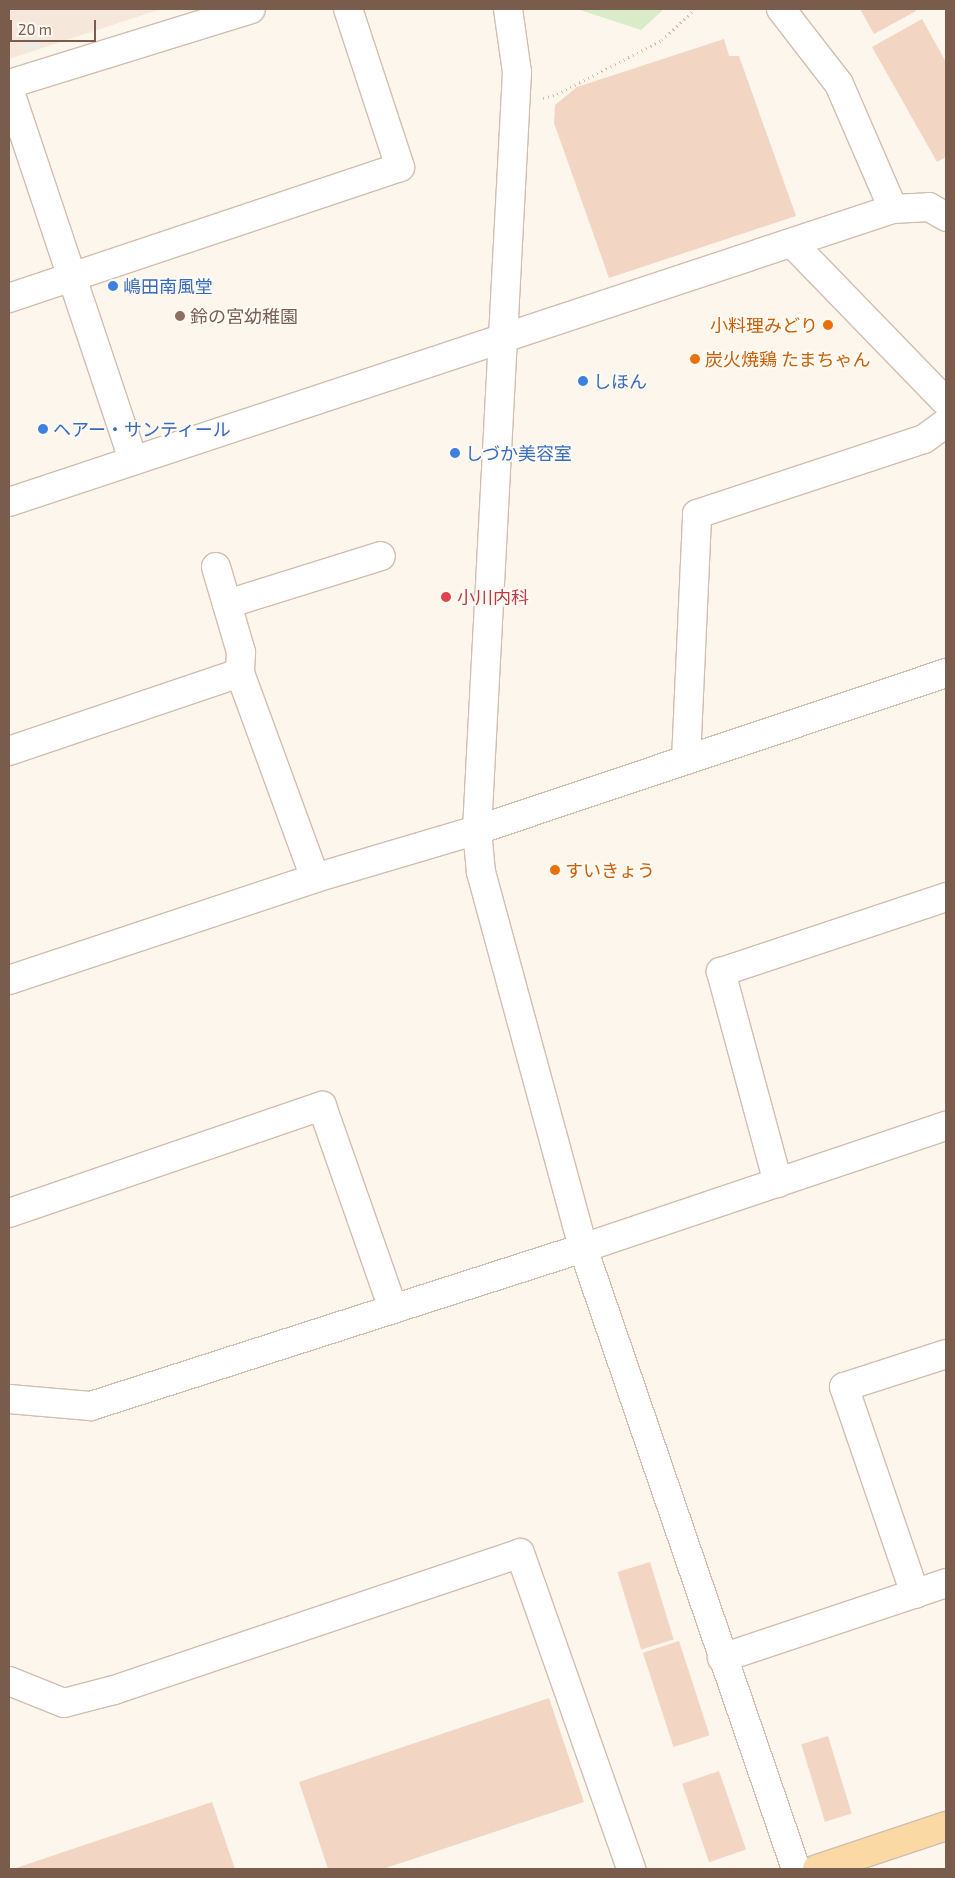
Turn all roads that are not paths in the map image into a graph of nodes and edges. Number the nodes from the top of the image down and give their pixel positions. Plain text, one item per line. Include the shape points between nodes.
1 (251, 9) edge
2 (348, 9) edge
3 (508, 9) edge
4 (781, 9) edge
5 (9, 84) edge
6 (9, 89) edge
7 (893, 209) junction
8 (946, 217) edge
9 (792, 244) junction
10 (74, 276) junction
11 (9, 298) edge
12 (506, 336) junction
13 (946, 402) edge
14 (946, 423) edge
15 (134, 459) junction
16 (9, 502) edge
17 (381, 556) dead end
18 (216, 567) dead end
19 (227, 604) junction
20 (240, 673) junction
21 (946, 673) edge
22 (9, 751) edge
23 (686, 760) junction
24 (477, 830) junction
25 (315, 878) junction
26 (946, 897) edge
27 (9, 980) edge
28 (946, 1126) edge
29 (778, 1183) junction
30 (9, 1213) edge
31 (584, 1248) junction
32 (392, 1309) junction
33 (946, 1354) edge
34 (9, 1399) edge
35 (946, 1584) edge
36 (916, 1594) junction
37 (722, 1658) junction
38 (9, 1681) edge
39 (946, 1826) edge
40 (631, 1869) edge
41 (796, 1869) edge
42 (817, 1869) edge

1 - 5 street
2 - 10 street via 400,167
3 - 12 street via 517,72
4 - 7 street via 838,84
6 - 10 street
7 - 8 street via 930,207
7 - 9 street
9 - 12 street
9 - 13 street
10 - 11 street
10 - 15 street
12 - 15 street
12 - 24 street
14 - 23 street via 924,440 697,514
15 - 16 street
17 - 19 street
18 - 19 street
19 - 20 street via 241,652
20 - 22 street
20 - 25 street
21 - 23 street
23 - 24 street
24 - 25 street
24 - 31 street via 481,872
25 - 27 street
26 - 29 street via 721,972
28 - 29 street
29 - 31 street
30 - 32 street via 322,1106
31 - 32 street
31 - 37 street
32 - 34 street via 91,1406
33 - 36 street via 844,1387
35 - 36 street
36 - 37 street
37 - 41 street
38 - 40 street via 64,1703 114,1690 520,1553
39 - 42 main road

